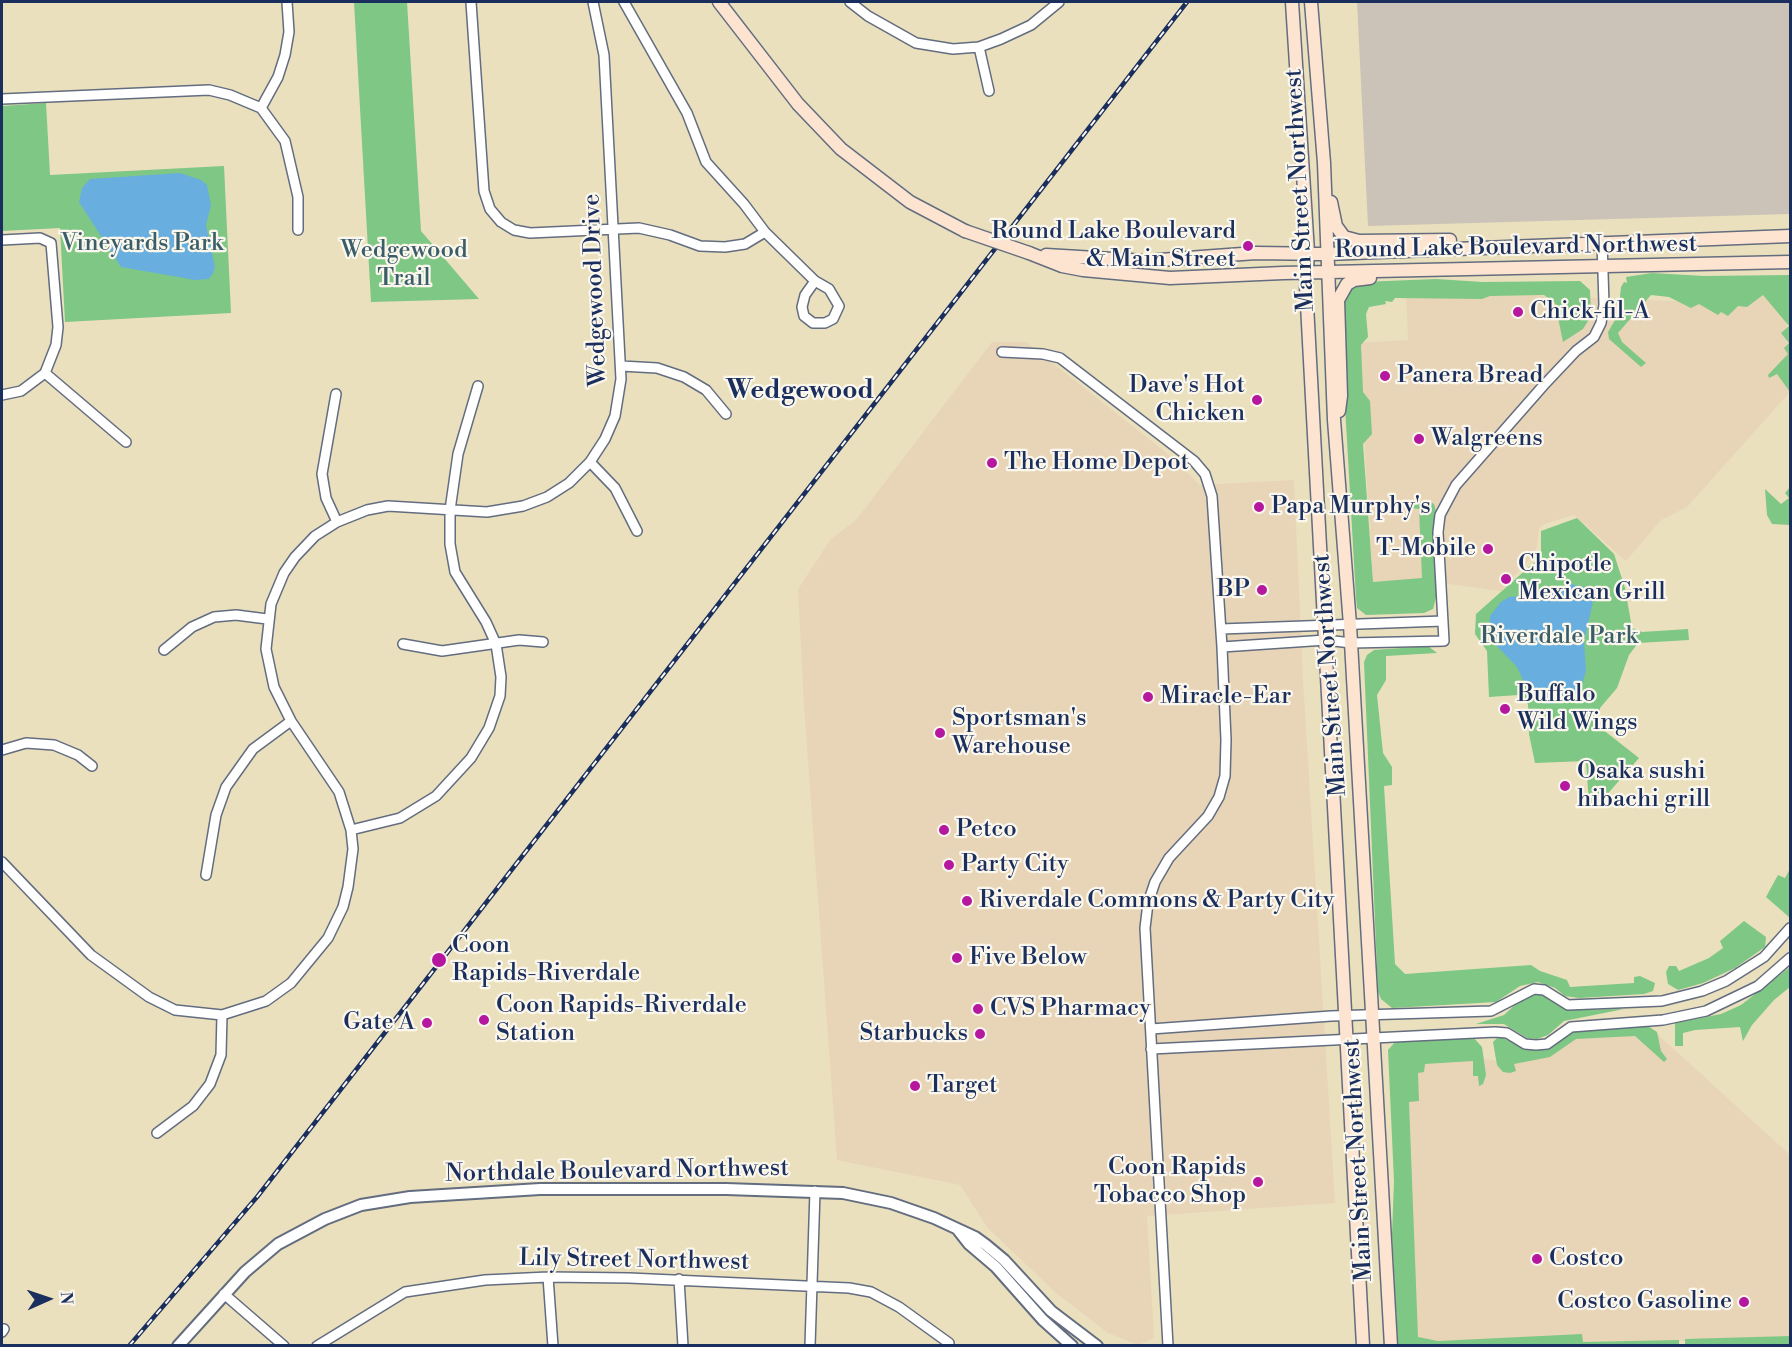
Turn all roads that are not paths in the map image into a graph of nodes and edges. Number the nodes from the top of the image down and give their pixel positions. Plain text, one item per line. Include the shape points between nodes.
1 (287, 2) edge
2 (471, 2) edge
3 (593, 2) edge
4 (624, 2) edge
5 (719, 2) edge
6 (850, 2) edge
7 (1059, 2) edge
8 (1292, 2) edge
9 (1311, 2) edge
10 (979, 47) junction
11 (989, 91) dead end
12 (2, 99) edge
13 (261, 108) junction
14 (1324, 187) junction
15 (613, 229) junction
16 (298, 230) dead end
17 (765, 232) junction
18 (1791, 236) edge
19 (2, 240) edge
20 (1602, 242) junction
21 (1478, 246) junction
22 (1308, 252) junction
23 (1029, 253) junction
24 (1327, 254) junction
25 (1791, 262) edge
26 (1603, 268) junction
27 (1411, 271) junction
28 (1327, 272) junction
29 (1306, 273) junction
30 (815, 281) junction
31 (1002, 352) dead end
32 (621, 366) junction
33 (45, 373) junction
34 (478, 386) dead end
35 (336, 394) dead end
36 (2, 395) edge
37 (726, 414) dead end
38 (1334, 420) junction
39 (126, 442) dead end
40 (590, 462) junction
41 (450, 510) junction
42 (337, 522) junction
43 (637, 531) dead end
44 (267, 619) junction
45 (1443, 621) junction
46 (1325, 623) junction
47 (1350, 625) junction
48 (1221, 629) junction
49 (1326, 640) junction
50 (543, 642) dead end
51 (1351, 643) junction
52 (403, 644) dead end
53 (496, 644) junction
54 (1222, 647) junction
55 (164, 650) dead end
56 (291, 721) junction
57 (2, 750) edge
58 (92, 766) dead end
59 (351, 830) junction
60 (2, 862) edge
61 (206, 875) dead end
62 (1791, 928) edge
63 (1791, 958) edge
64 (222, 1015) junction
65 (1372, 1016) junction
66 (1346, 1017) junction
67 (1151, 1029) junction
68 (1373, 1038) junction
69 (1348, 1040) junction
70 (1151, 1050) junction
71 (157, 1133) dead end
72 (815, 1191) junction
73 (958, 1230) junction
74 (548, 1277) junction
75 (680, 1279) junction
76 (811, 1285) junction
77 (224, 1294) junction
78 (950, 1343) dead end
79 (178, 1346) edge
80 (284, 1346) edge
81 (317, 1346) edge
82 (554, 1346) edge
83 (683, 1346) edge
84 (810, 1346) edge
85 (1072, 1346) edge
86 (1097, 1346) edge
87 (1168, 1346) edge
88 (1363, 1346) edge
89 (1391, 1346) edge

1 - 13 street via 289,32 285,55
2 - 15 street via 486,201 496,216 523,232
3 - 15 street, Wedgewood Drive via 604,55
4 - 17 street via 687,113 706,162
5 - 23 main road, Round Lake Boulevard Northwest, bridge via 798,104 841,149 910,202 965,231
6 - 10 street via 916,43 944,49
7 - 10 street via 1031,25
8 - 22 main road, Main Street Northwest
9 - 14 main road, Main Street Northwest
10 - 11 street
12 - 13 street via 209,90
13 - 16 street via 285,141 298,197
14 - 21 main road via 1330,196 1336,226 1344,237 1359,241 1455,240
14 - 24 main road, Main Street Northwest
15 - 17 street via 654,231 700,246 726,247 745,244
15 - 32 street, Wedgewood Drive
17 - 30 street
18 - 20 main road, Round Lake Boulevard Northwest
19 - 33 street via 40,238 51,243 58,336
20 - 21 main road, Round Lake Boulevard Northwest
20 - 26 street
21 - 24 main road, Round Lake Boulevard Northwest
22 - 23 main road, Round Lake Boulevard Northwest via 1122,261
22 - 24 main road, Round Lake Boulevard Northwest
22 - 29 main road, Main Street Northwest
23 - 29 main road, Round Lake Boulevard Northwest via 1062,266 1160,278
24 - 28 main road, Main Street Northwest
25 - 26 main road, Round Lake Boulevard Northwest
26 - 27 main road, Round Lake Boulevard Northwest
26 - 45 street via 1604,305 1594,337 1543,386 1456,485 1440,515
27 - 28 main road, Round Lake Boulevard Northwest
27 - 38 main road via 1354,280 1340,293 1341,396
28 - 29 main road, Round Lake Boulevard Northwest
28 - 38 main road, Main Street Northwest
29 - 46 main road, Main Street Northwest
30 - 30 street via 829,289 839,306 833,319 825,323 813,323 804,316 805,295
31 - 48 street via 1060,358 1200,468 1212,496
32 - 37 street via 657,368 684,377 706,390
32 - 40 street, Wedgewood Drive via 615,416
33 - 36 street via 21,391
33 - 39 street
34 - 41 street via 458,454
35 - 42 street via 322,474 326,498
38 - 47 main road, Main Street Northwest
40 - 41 street, Wedgewood Drive via 569,483 536,502 500,512
40 - 43 street via 615,488
41 - 42 street, Wedgewood Drive via 388,506
41 - 53 street via 455,572
42 - 44 street, Wedgewood Drive via 307,544 290,564
44 - 55 street via 214,617 192,627
44 - 56 street, Wedgewood Drive via 269,672
45 - 47 street
45 - 51 street via 1444,641
46 - 47 street
46 - 48 street
46 - 49 main road, Main Street Northwest
47 - 51 main road, Main Street Northwest
48 - 54 street
49 - 51 street
49 - 54 street
49 - 66 main road, Main Street Northwest
50 - 53 street via 519,640
51 - 65 main road, Main Street Northwest
52 - 53 street via 442,651
53 - 59 street via 500,696 489,728 471,758 421,807 400,818
54 - 67 street via 1225,776 1208,816 1169,858 1148,903 1144,928
56 - 59 street, Wedgewood Drive via 339,792
56 - 61 street via 253,749 225,787
57 - 58 street via 26,743 54,744
59 - 64 street, Wedgewood Drive via 348,887 328,938 278,993 249,1008
60 - 64 street, Wedgewood Drive via 91,955 148,998 175,1010
62 - 65 street via 1764,957 1726,981 1662,1001 1578,1006 1534,989 1491,1011
63 - 68 street via 1758,986 1706,1011 1663,1020 1571,1027 1547,1044 1525,1044 1502,1032
64 - 71 street via 220,1055 210,1084 188,1111
65 - 66 street
65 - 68 main road, Main Street Northwest
66 - 67 street
66 - 69 main road, Main Street Northwest
67 - 70 street
68 - 69 street
68 - 89 main road, Main Street Northwest
69 - 70 street
69 - 88 main road, Main Street Northwest
70 - 87 street
72 - 73 street, Northdale Boulevard Northwest via 891,1203
72 - 76 street
72 - 77 street, Northdale Boulevard Northwest via 540,1189 410,1197 361,1205 278,1244
73 - 85 street
73 - 86 street, Northdale Boulevard Northwest via 986,1245 1051,1311
74 - 75 street, Lily Street Northwest
74 - 81 street, Lily Street Northwest via 475,1281 405,1292
74 - 82 street
75 - 76 street, Lily Street Northwest
75 - 83 street
76 - 78 street, Lily Street Northwest via 871,1292
76 - 84 street
77 - 79 street, Northdale Boulevard Northwest
77 - 80 street

